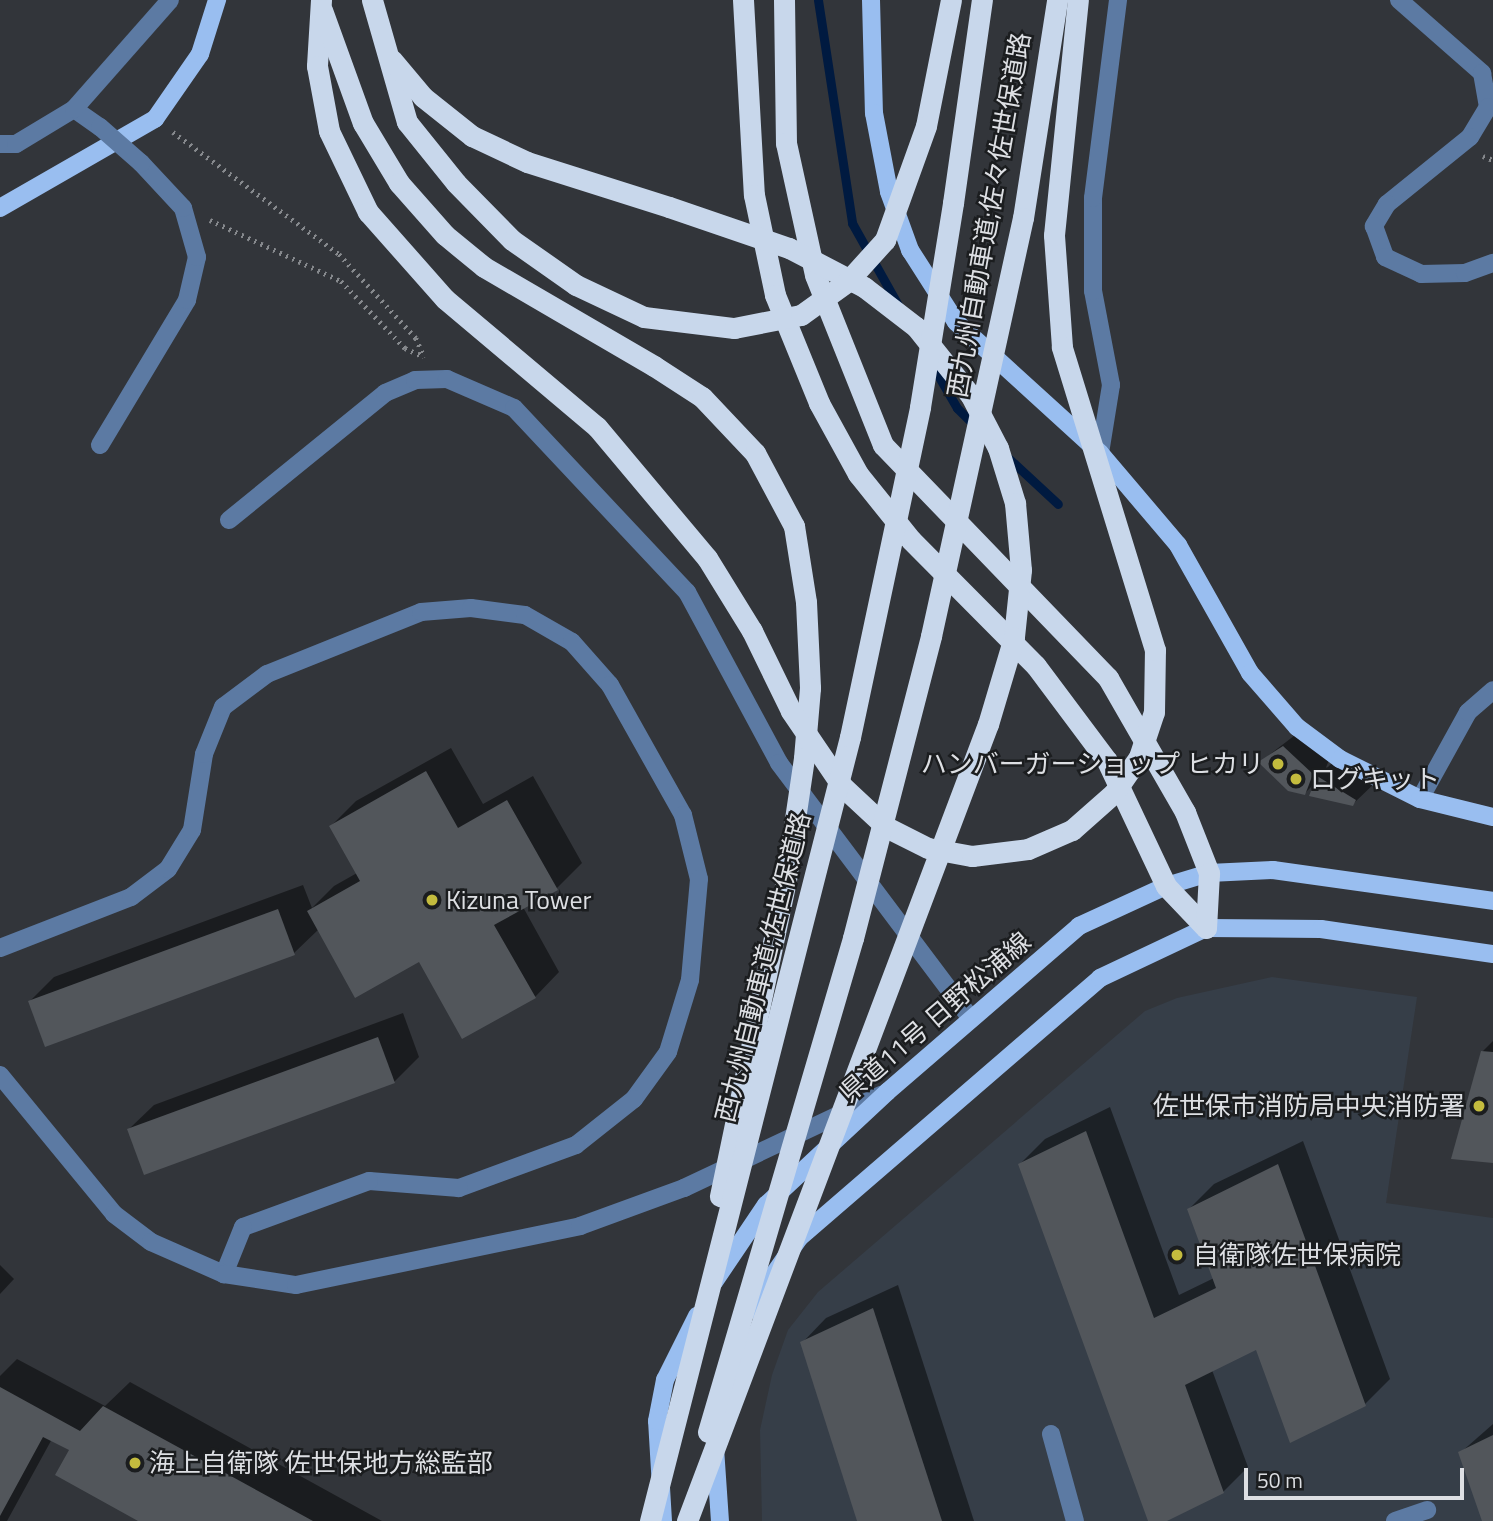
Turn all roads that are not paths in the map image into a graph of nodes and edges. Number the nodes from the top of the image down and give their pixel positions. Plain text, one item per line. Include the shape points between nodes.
1 (170, 0) edge
2 (216, 0) edge
3 (372, 0) edge
4 (743, 0) edge
5 (784, 0) edge
6 (871, 0) edge
7 (951, 0) edge
8 (982, 0) edge
9 (1057, 0) edge
10 (1079, 0) edge
11 (1118, 0) edge
12 (1399, 0) edge
13 (321, 3) edge
14 (383, 50) junction
15 (74, 109) junction
16 (0, 144) edge
17 (0, 208) edge
18 (1491, 268) edge
19 (916, 424) joint
20 (100, 445) dead end
21 (1100, 453) junction
22 (229, 520) dead end
23 (1493, 690) edge
24 (1420, 799) junction
25 (1493, 817) edge
26 (1209, 873) junction
27 (1166, 886) junction
28 (1493, 901) edge
29 (1206, 928) junction
30 (0, 948) edge
31 (1493, 954) edge
32 (971, 1019) junction
33 (0, 1075) edge
34 (887, 1092) junction
35 (224, 1274) junction
36 (680, 1405) junction
37 (1051, 1434) dead end
38 (1427, 1510) dead end
39 (650, 1521) edge
40 (663, 1521) edge
41 (681, 1521) edge
42 (687, 1521) edge
43 (720, 1521) edge
44 (1075, 1521) edge
45 (1395, 1521) edge

1 - 15 street
2 - 17 main road via 200,54 155,119
3 - 14 highway
4 - 27 highway via 754,195 775,295 819,403 858,474 896,522 1036,666 1107,761
5 - 26 highway via 786,143 815,275 883,445 1108,678 1185,812
6 - 21 main road via 874,113 889,191 910,250 956,322
7 - 14 highway, bridge via 926,126 885,240 848,282 801,315 734,328 643,317 576,285 512,240 456,183 407,122
8 - 19 highway, 西九州自動車道;佐々佐世保道路, bridge
9 - 41 highway, 西九州自動車道;佐々佐世保道路, bridge via 1023,218 931,636 853,938
10 - 13 highway, bridge via 1054,235 1062,347 1155,650 1154,712 1139,757 1114,793 1072,830 1028,849 972,856 928,848 886,827 842,786 791,711 752,631 708,558 597,426 445,299 368,212 329,131 317,66
11 - 21 street via 1093,198 1093,291 1111,385
12 - 18 street via 1482,73 1488,107 1470,137 1387,204 1374,226 1381,247 1385,257 1421,274
13 - 36 highway, bridge via 363,123 399,183 445,234 484,267 702,397 755,453 793,526 806,602 810,688 786,880
14 - 42 highway, bridge via 423,97 472,136 527,162 789,248 864,287 916,327 971,396 998,448 1015,503 1020,570 1014,637 988,724
15 - 16 street via 16,144
15 - 20 street, bridge via 141,163 183,208 197,257 187,300
19 - 36 highway, 西九州自動車道;佐世保道路, bridge via 850,737
21 - 24 main road via 1178,545 1250,673 1297,727 1340,759
22 - 32 street via 386,393 415,380 447,379 513,408 687,592 779,763
23 - 24 street via 1468,712
24 - 25 main road
26 - 27 main road, 県道11号 日野松浦線
26 - 28 main road, 県道11号 日野松浦線 via 1273,870
26 - 29 highway
27 - 29 highway
27 - 32 main road, 県道11号 日野松浦線 via 1079,926
29 - 31 main road via 1321,929
29 - 43 main road via 1100,978 799,1238 750,1306 719,1381 714,1420
30 - 35 street via 131,897 168,869 192,830 204,754 223,706 267,674 421,612 471,608 525,615 572,642 610,685 683,815 699,879 690,980 668,1052 634,1099 576,1145 459,1188 369,1181 243,1227
32 - 34 main road, 県道11号 日野松浦線
33 - 35 street via 114,1214 151,1242
34 - 35 street via 684,1188 580,1226 296,1286
34 - 40 main road, 県道11号 日野松浦線 via 766,1205 712,1285 665,1380 657,1421
36 - 39 highway, 西九州自動車道;佐世保道路, bridge
37 - 44 street
38 - 45 street

